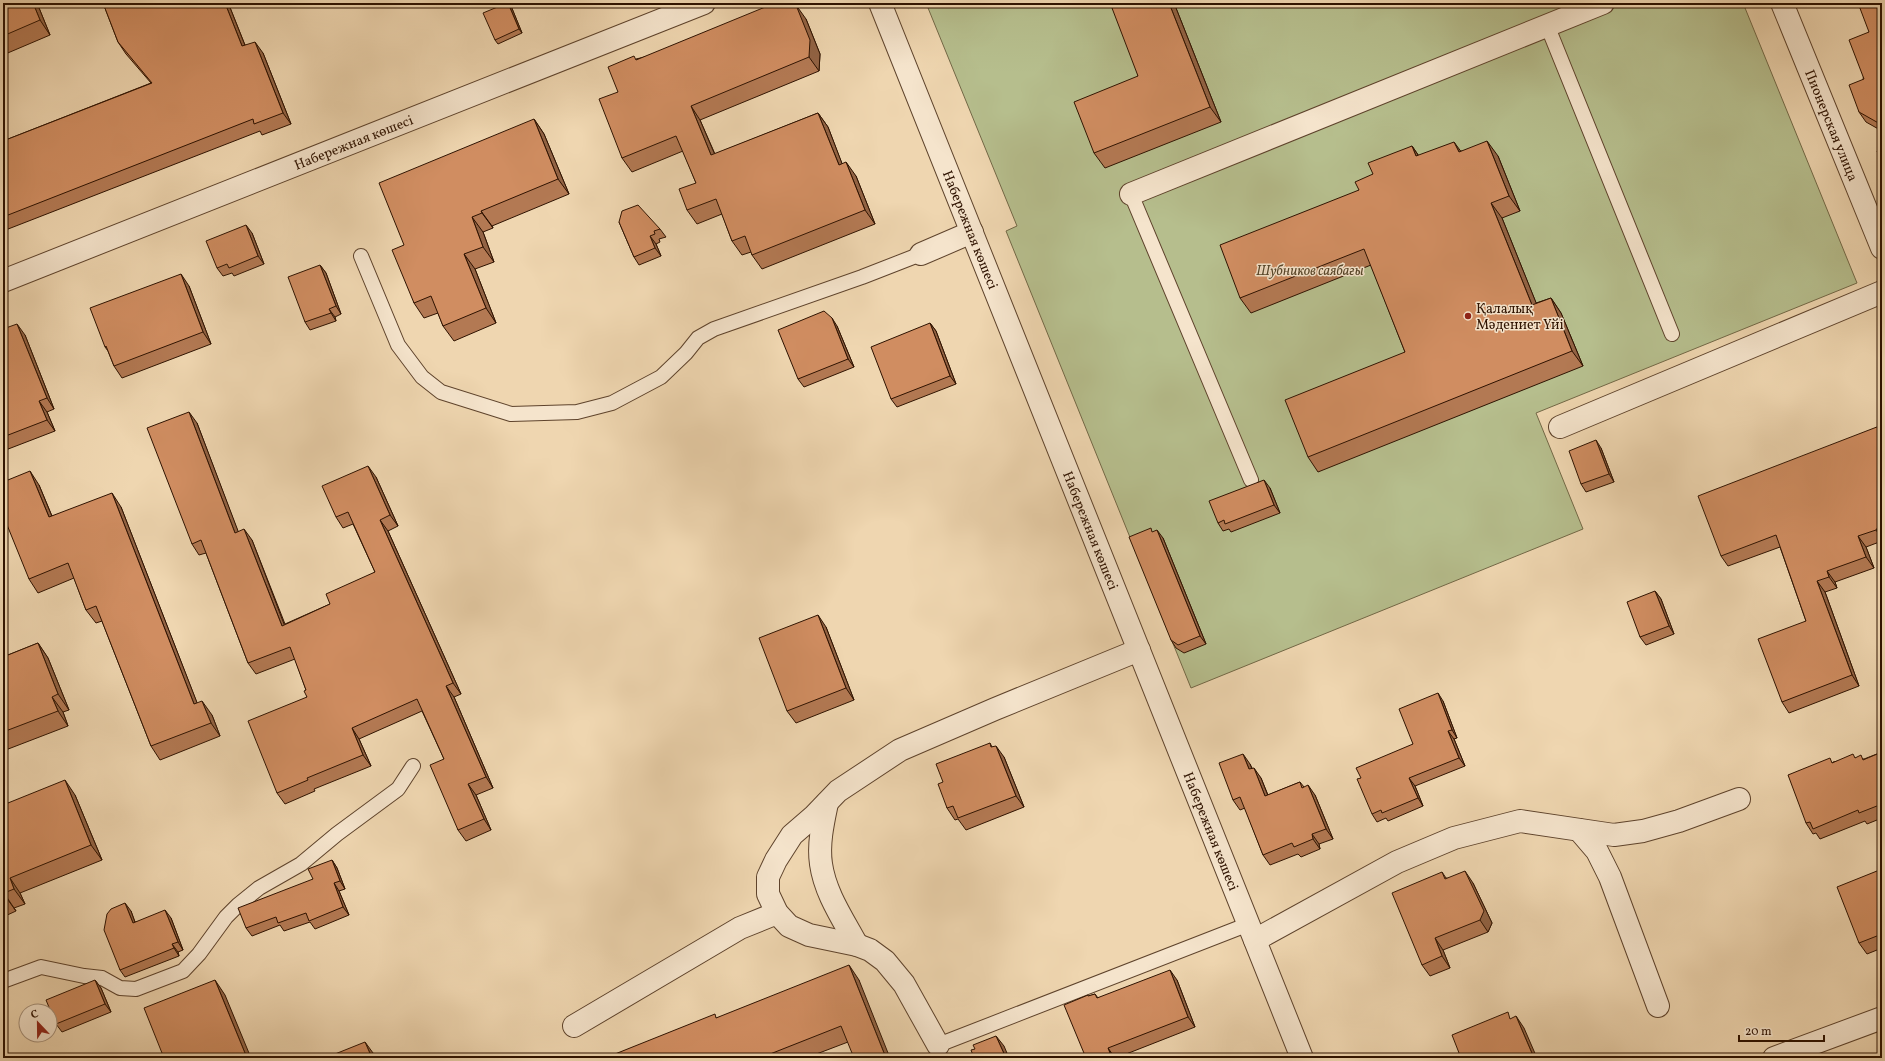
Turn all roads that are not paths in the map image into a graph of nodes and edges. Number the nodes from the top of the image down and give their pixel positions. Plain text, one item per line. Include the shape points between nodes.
1 (704, 3) edge
2 (880, 3) edge
3 (1603, 3) edge
4 (1782, 3) edge
5 (1547, 25) junction
6 (1131, 194) joint
7 (972, 232) junction
8 (1882, 248) edge
9 (921, 254) joint
10 (361, 256) dead end
11 (3, 281) edge
12 (1882, 292) edge
13 (1672, 334) dead end
14 (1560, 427) dead end
15 (1250, 480) dead end
16 (1139, 650) junction
17 (413, 766) dead end
18 (1739, 799) dead end
19 (827, 803) junction
20 (1579, 830) junction
21 (777, 913) junction
22 (1252, 932) junction
23 (856, 945) junction
24 (3, 982) edge
25 (1658, 1006) dead end
26 (1882, 1018) edge
27 (574, 1026) dead end
28 (938, 1045) joint
29 (1302, 1058) edge
30 (1774, 1058) edge

1 - 11 street, Набережная көшесі
2 - 7 street, Набережная көшесі
3 - 5 street
4 - 8 street, Пионерская улица
5 - 6 street
5 - 13 lane
6 - 15 lane
7 - 9 street
7 - 16 street, Набережная көшесі
9 - 10 lane via 714,329 698,338 661,377 612,404 577,412 548,414 511,414 440,392 422,376 398,345
12 - 14 street
16 - 19 street via 900,750 838,791
16 - 22 street, Набережная көшесі
17 - 24 lane via 398,789 301,864 259,888 238,904 183,971 136,989 120,988 102,978 41,967
18 - 20 street via 1643,831 1614,835
19 - 21 street via 792,835 776,860 768,878 768,894
19 - 23 street via 821,837 820,863 834,903
20 - 22 street via 1520,820 1454,838 1397,862
20 - 25 street via 1597,851 1610,877
21 - 23 street via 789,926 810,935
21 - 27 street via 740,928
22 - 28 lane
22 - 29 street, Набережная көшесі
23 - 28 street via 870,950 885,961 904,984
26 - 30 street

